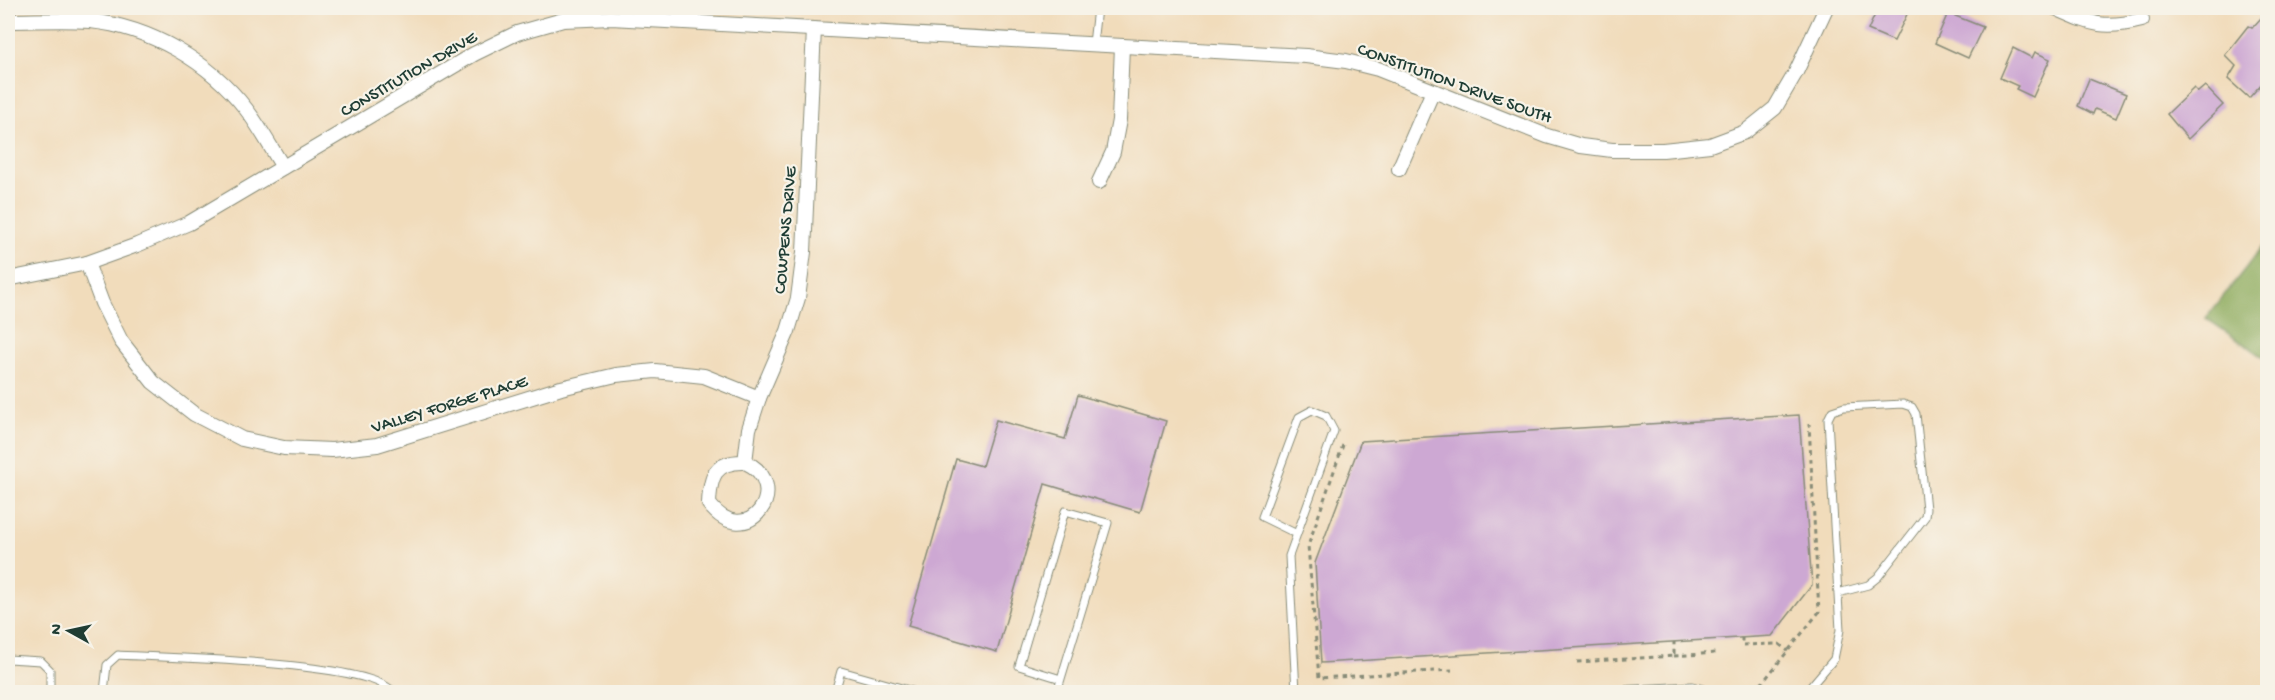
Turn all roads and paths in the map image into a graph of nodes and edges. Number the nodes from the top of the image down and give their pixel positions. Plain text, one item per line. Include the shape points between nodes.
1 (1097, 8) edge
2 (1826, 8) edge
3 (2055, 8) edge
4 (2142, 20) dead end
5 (8, 21) edge
6 (814, 29) junction
7 (891, 33) joint
8 (1093, 44) junction
9 (1122, 46) junction
10 (1433, 91) junction
11 (284, 167) junction
12 (1399, 169) dead end
13 (1100, 182) dead end
14 (87, 263) junction
15 (8, 279) edge
16 (759, 398) junction
17 (1809, 424) dead end
18 (1343, 445) dead end
19 (745, 462) junction
20 (1297, 534) junction
21 (1838, 593) junction
22 (1742, 637) dead end
23 (1674, 642) dead end
24 (1788, 651) junction
25 (1716, 653) dead end
26 (1674, 656) junction
27 (8, 659) edge
28 (1577, 662) dead end
29 (1452, 670) dead end
30 (1061, 679) junction
31 (50, 693) edge
32 (104, 693) edge
33 (393, 693) edge
34 (835, 693) edge
35 (916, 693) edge
36 (1057, 693) edge
37 (1296, 693) edge
38 (1579, 693) edge
39 (1706, 693) edge
40 (1755, 693) edge
41 (1806, 693) edge

1 - 8 lane
2 - 10 street, CONSTITUTION DRIVE SOUTH via 1775,108 1745,132 1710,145 1663,150 1581,146
3 - 4 street via 2098,24 2116,26
5 - 11 street via 91,21 133,31 178,49 215,76 246,108
6 - 7 street, CONSTITUTION DRIVE
6 - 11 street, CONSTITUTION DRIVE via 611,18 563,20 517,33 474,54
6 - 16 street, COWPENS DRIVE via 804,252 798,298
7 - 8 street, CONSTITUTION DRIVE SOUTH
8 - 9 street, CONSTITUTION DRIVE SOUTH
9 - 10 street, CONSTITUTION DRIVE SOUTH via 1336,60 1378,69
9 - 13 street via 1119,120 1113,152
10 - 12 street
11 - 14 street, CONSTITUTION DRIVE via 189,223
14 - 15 street, CONSTITUTION DRIVE
14 - 16 street, VALLEY FORGE PLACE via 122,340 153,382 194,414 242,439 284,448 332,450 377,446 561,388 616,375 655,371 704,376
16 - 19 street, COWPENS DRIVE via 749,429
17 - 24 path via 1819,612
18 - 29 path via 1308,546 1319,678
19 - 19 street via 724,465 710,480 709,504 722,519 731,522 741,523 757,515 766,500 767,483 755,467
20 - 20 lane via 1334,431 1326,416 1312,410 1299,417 1262,517
20 - 37 lane via 1289,556
21 - 21 lane via 1828,419 1832,411 1844,407 1912,407 1916,414 1925,518 1878,577 1868,585
21 - 41 lane via 1840,630 1834,658
22 - 24 path via 1742,645 1779,644
23 - 26 path
24 - 40 path
25 - 26 path
26 - 28 path
27 - 31 lane via 41,662 50,670
30 - 30 lane via 1108,523 1065,511 1019,666
30 - 36 lane
32 - 33 lane via 107,665 118,655 314,667 366,677 389,686
34 - 35 lane via 841,671
38 - 39 lane via 1692,686

